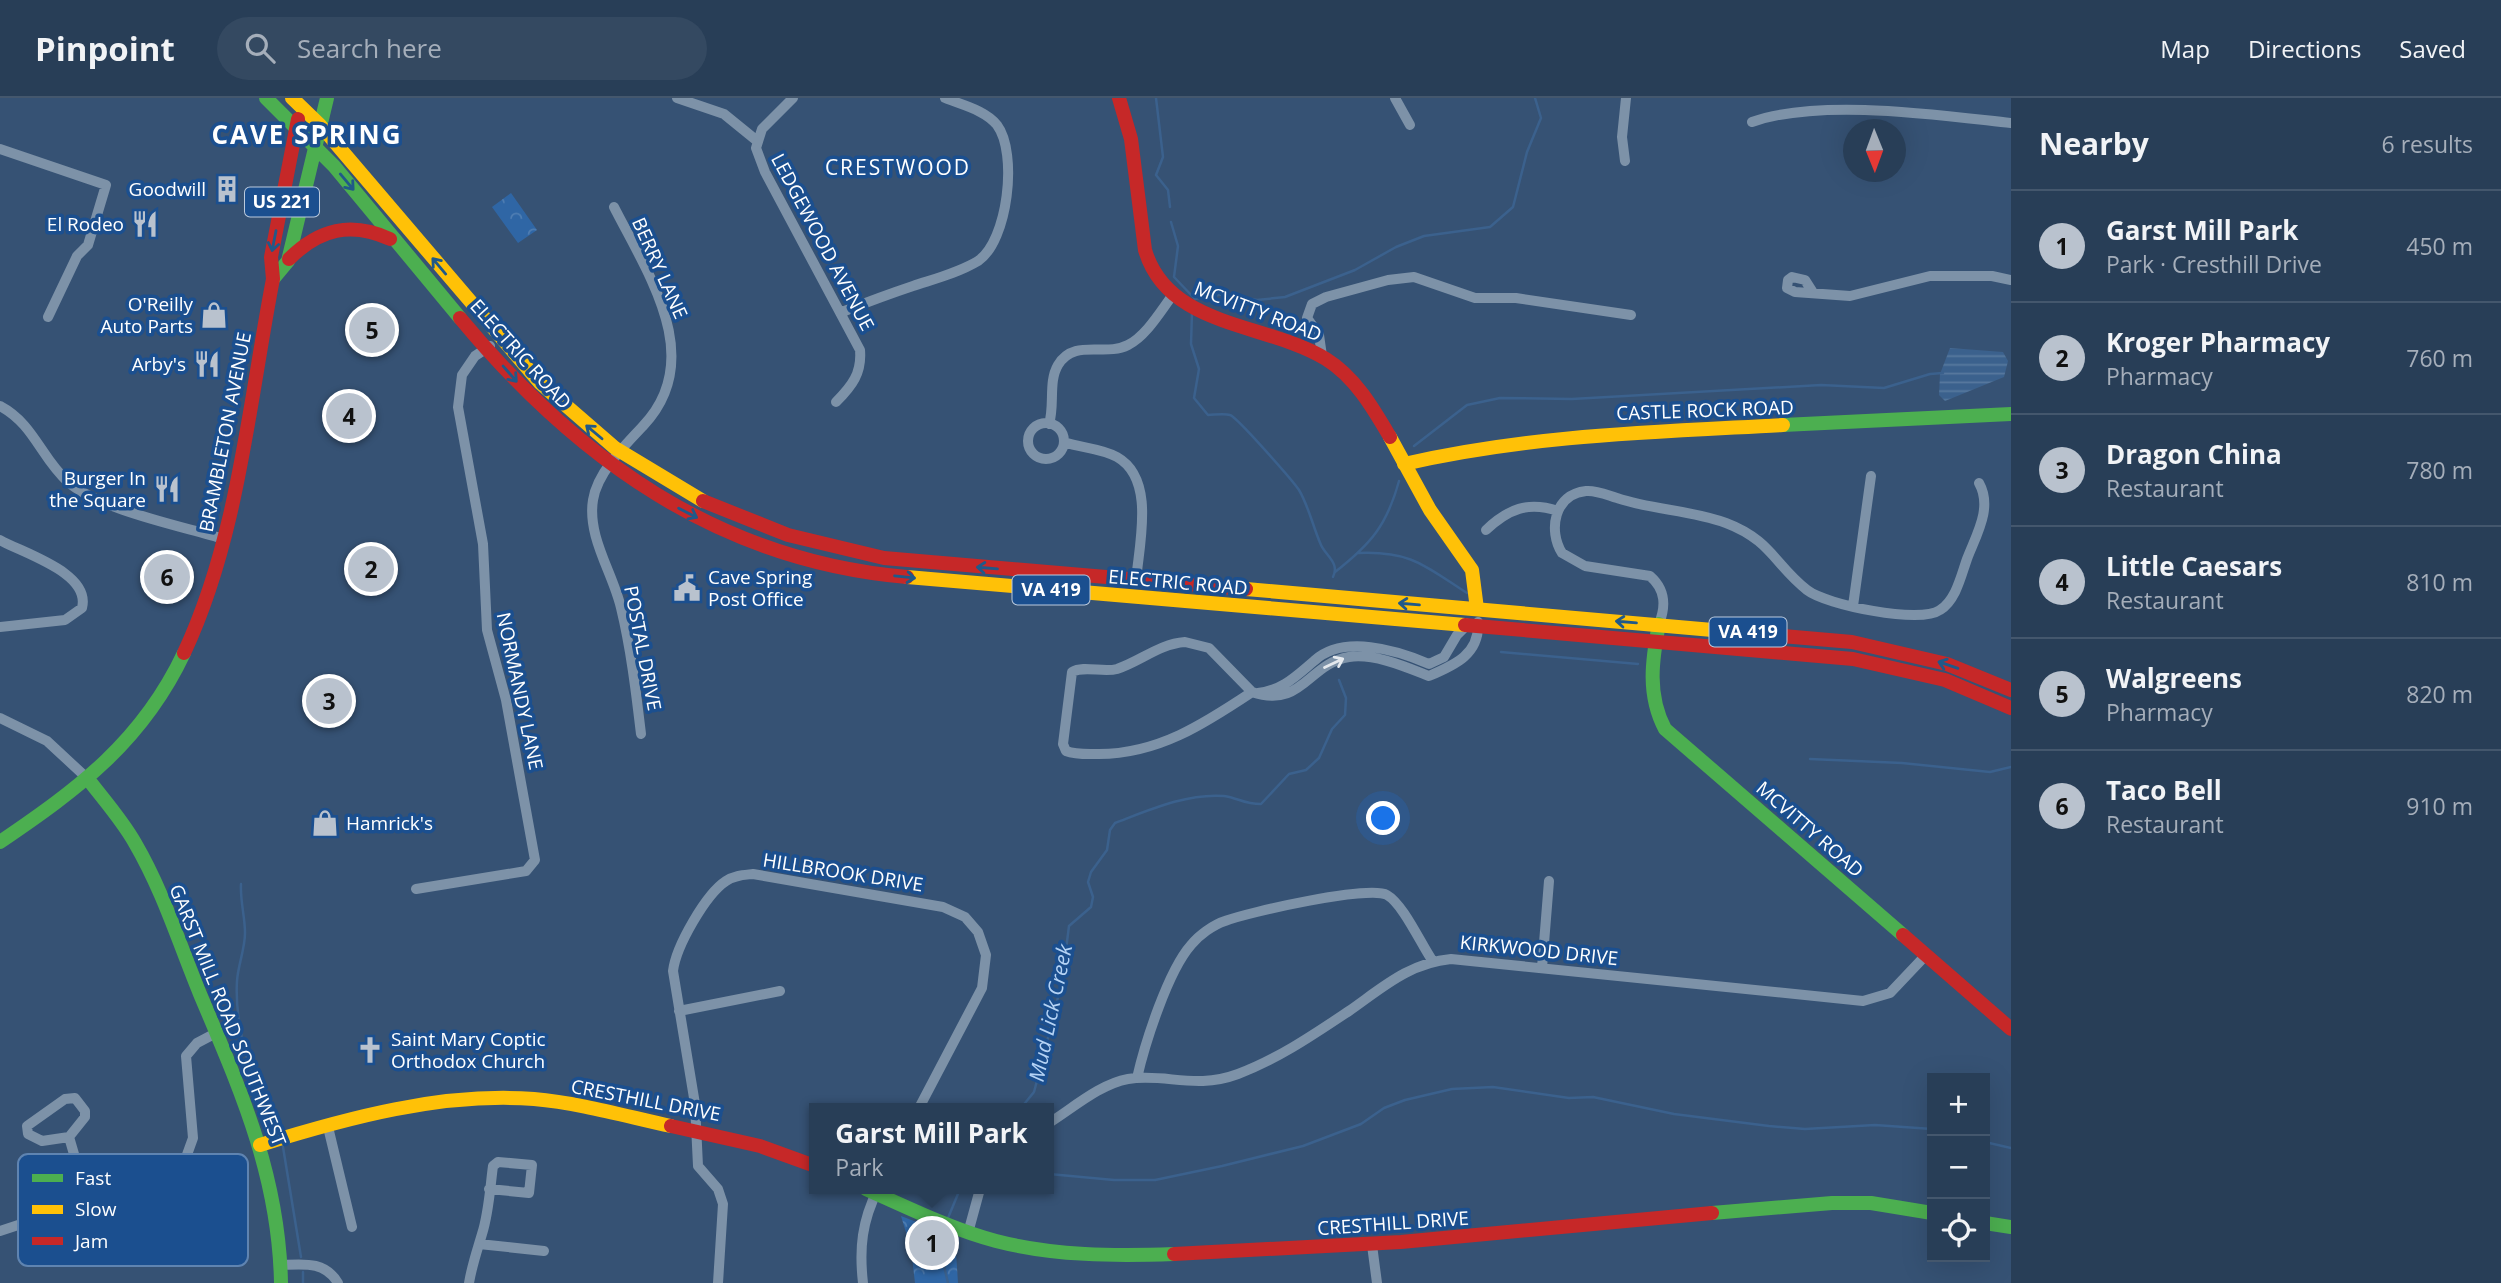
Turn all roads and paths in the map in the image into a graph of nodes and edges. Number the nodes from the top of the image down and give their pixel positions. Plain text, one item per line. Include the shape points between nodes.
1 (266, 98) edge
2 (327, 98) edge
3 (677, 98) edge
4 (793, 98) edge
5 (945, 98) edge
6 (1119, 98) edge
7 (1395, 98) edge
8 (1626, 98) edge
9 (299, 101) edge
10 (1752, 121) dead end
11 (2011, 123) edge
12 (320, 125) junction
13 (1410, 125) dead end
14 (297, 126) junction
15 (756, 140) junction
16 (314, 144) junction
17 (0, 149) edge
18 (1625, 161) dead end
19 (614, 207) dead end
20 (399, 244) junction
21 (288, 261) junction
22 (272, 279) junction
23 (2011, 280) edge
24 (1812, 291) dead end
25 (1172, 296) junction
26 (842, 312) junction
27 (1631, 316) dead end
28 (48, 317) dead end
29 (501, 339) junction
30 (487, 348) junction
31 (1322, 356) junction
32 (836, 402) dead end
33 (0, 406) edge
34 (2011, 414) edge
35 (1049, 424) junction
36 (1064, 442) junction
37 (620, 453) junction
38 (1404, 464) junction
39 (610, 466) junction
40 (1871, 476) dead end
41 (1979, 483) dead end
42 (1558, 511) junction
43 (1486, 530) dead end
44 (224, 539) junction
45 (0, 540) edge
46 (1136, 581) junction
47 (1853, 606) junction
48 (1477, 609) junction
49 (1659, 624) junction
50 (0, 627) edge
51 (1473, 627) junction
52 (1655, 641) junction
53 (2011, 690) edge
54 (1252, 692) junction
55 (2011, 708) edge
56 (0, 718) edge
57 (641, 734) dead end
58 (89, 779) junction
59 (0, 842) edge
60 (1549, 881) dead end
61 (416, 889) dead end
62 (1926, 956) junction
63 (1432, 960) junction
64 (1542, 968) junction
65 (780, 991) dead end
66 (679, 1011) junction
67 (2011, 1029) edge
68 (216, 1033) junction
69 (1137, 1078) junction
70 (922, 1103) edge
71 (1054, 1120) edge
72 (328, 1127) junction
73 (696, 1130) junction
74 (69, 1137) junction
75 (260, 1146) junction
76 (74, 1154) edge
77 (187, 1154) edge
78 (809, 1164) edge
79 (489, 1189) junction
80 (873, 1194) edge
81 (882, 1194) edge
82 (979, 1194) edge
83 (1927, 1212) edge
84 (1990, 1224) edge
85 (18, 1225) edge
86 (352, 1227) dead end
87 (2011, 1227) edge
88 (0, 1231) edge
89 (968, 1233) junction
90 (479, 1244) junction
91 (1372, 1245) junction
92 (544, 1251) dead end
93 (282, 1265) junction
94 (281, 1283) edge
95 (338, 1283) edge
96 (469, 1283) edge
97 (718, 1283) edge
98 (863, 1283) edge
99 (1377, 1283) edge

1 - 14 main road, ELECTRIC ROAD / VA 419
2 - 12 main road, US 221
3 - 15 street, LEDGEWOOD AVENUE via 724,114
4 - 15 street
5 - 26 street via 983,113 1002,134 1007,180 996,240 984,256 963,268
6 - 25 main road, MCVITTY ROAD via 1135,159 1145,250 1156,278
7 - 13 street
8 - 18 street
9 - 12 main road, ELECTRIC ROAD / VA 419
9 - 14 main road, BRAMBLETON AVENUE / US 221
10 - 11 street via 1786,110 1834,107
12 - 16 main road, US 221
29 -> 12 main road, ELECTRIC ROAD / VA 419
14 - 16 main road, ELECTRIC ROAD / VA 419
14 -> 22 main road, BRAMBLETON AVENUE / US 221 via 271,257
15 - 26 street, LEDGEWOOD AVENUE via 765,172
16 -> 20 main road, ELECTRIC ROAD / VA 419
16 - 21 main road, US 221
17 - 28 street via 106,185 88,245 77,256
19 - 37 street, BERRY LANE via 656,295 674,350 671,374 657,408
20 - 21 main road via 374,230 335,228 303,244
20 - 30 main road, ELECTRIC ROAD / VA 419
21 - 22 main road, US 221
22 - 44 main road, BRAMBLETON AVENUE / US 221
23 - 24 street via 1930,276 1850,296
25 - 31 main road, MCVITTY ROAD via 1192,308
25 - 35 street via 1126,346 1082,349 1062,359 1054,374
26 - 32 street, LEDGEWOOD AVENUE via 860,350 860,360 855,380
27 - 31 street via 1516,298 1475,298 1426,279 1402,277 1312,304 1307,318 1319,335
29 - 30 street, NORMANDY LANE
37 -> 29 main road, ELECTRIC ROAD / VA 419 via 565,407
30 -> 39 main road, ELECTRIC ROAD / VA 419 via 549,416
30 - 61 street, NORMANDY LANE via 462,375 458,407 483,544 487,630 506,700 535,860 526,871
31 - 38 main road, MCVITTY ROAD via 1362,392
33 - 44 street via 22,420 77,489
34 - 38 main road, CASTLE ROCK ROAD via 1566,436
35 - 36 street via 1059,430
35 - 36 street via 1032,430 1028,442 1032,453 1052,458
36 - 46 street via 1112,455 1126,463 1137,479 1141,502
37 - 39 street, POSTAL DRIVE
46 -> 37 main road, ELECTRIC ROAD / VA 419 via 884,558 816,545 724,513
38 - 48 main road, MCVITTY ROAD via 1472,570
39 -> 51 main road, ELECTRIC ROAD / VA 419 via 720,529 788,554 850,569 962,583
39 - 57 street, POSTAL DRIVE via 596,488 593,521 621,607
40 - 47 street
41 - 47 street via 1984,513 1948,604 1925,616
42 - 43 street via 1527,505 1506,513
42 - 47 street via 1571,496 1592,491 1723,522 1769,549 1808,592
42 - 49 street via 1553,534 1568,559 1650,576 1664,595
44 - 58 main road, BRAMBLETON AVENUE / US 221 via 202,617 157,702
45 - 50 street via 74,579 84,599 82,608 65,620
48 -> 46 main road, ELECTRIC ROAD / VA 419
49 -> 48 main road, ELECTRIC ROAD / VA 419
48 - 51 street
49 - 52 main road, MCVITTY ROAD
53 -> 49 main road, ELECTRIC ROAD / VA 419 via 1947,664 1874,645
51 - 52 main road, ELECTRIC ROAD / VA 419
51 - 54 street via 1457,635 1444,657 1429,664 1399,653 1343,648 1324,653 1286,685 1260,694
54 -> 51 street via 1282,696 1334,661 1350,657 1362,656 1429,676 1472,652
52 - 55 main road, ELECTRIC ROAD / VA 419 via 1878,663 1945,680
52 - 62 main road, MCVITTY ROAD via 1654,699 1665,729
54 - 54 street via 1195,728 1147,749 1082,754 1066,751 1063,744 1072,672 1116,669 1165,645 1185,642 1209,648
56 - 58 street via 47,741
58 - 59 main road, BRAMBLETON AVENUE / US 221
58 - 68 main road, GARST MILL ROAD SOUTHWEST via 146,863
60 - 64 street
62 - 64 street, KIRKWOOD DRIVE via 1889,993 1863,1001
62 - 67 main road, MCVITTY ROAD
63 - 64 street, KIRKWOOD DRIVE
63 - 69 street, KIRKWOOD DRIVE via 1395,978 1296,1047 1237,1074 1204,1082
63 - 69 street via 1394,901 1378,892 1223,921 1199,936 1182,956
65 - 66 street
66 - 70 street, HILLBROOK DRIVE via 674,971 678,950 698,915 732,878 753,874 927,903 959,913 983,941 985,976
66 - 73 street, HILLBROOK DRIVE
68 - 75 main road, GARST MILL ROAD SOUTHWEST
68 - 77 street via 197,1043 186,1056 193,1138
69 - 71 street, KIRKWOOD DRIVE via 1102,1089
72 - 73 main road, CRESTHILL DRIVE via 443,1104 505,1098 558,1102
72 - 75 main road, CRESTHILL DRIVE
72 - 86 street
73 - 78 main road, CRESTHILL DRIVE via 747,1140
73 - 97 street, HILLBROOK DRIVE via 698,1166 718,1189 723,1204
74 - 74 street via 42,1140 28,1134 27,1126 65,1099 75,1098 85,1116
74 - 76 street
75 - 93 main road, GARST MILL ROAD SOUTHWEST via 278,1216
79 - 79 street via 495,1163 532,1166 529,1193
79 - 90 street
80 - 98 street via 860,1247
81 - 89 main road, CRESTHILL DRIVE
82 - 89 street
83 - 91 main road, CRESTHILL DRIVE via 1871,1203 1832,1203
84 - 87 main road
85 - 88 street
89 - 91 main road, CRESTHILL DRIVE via 1016,1245 1122,1255
90 - 92 street
90 - 96 street
91 - 99 street
93 - 94 main road, GARST MILL ROAD SOUTHWEST
93 - 95 street via 319,1266

